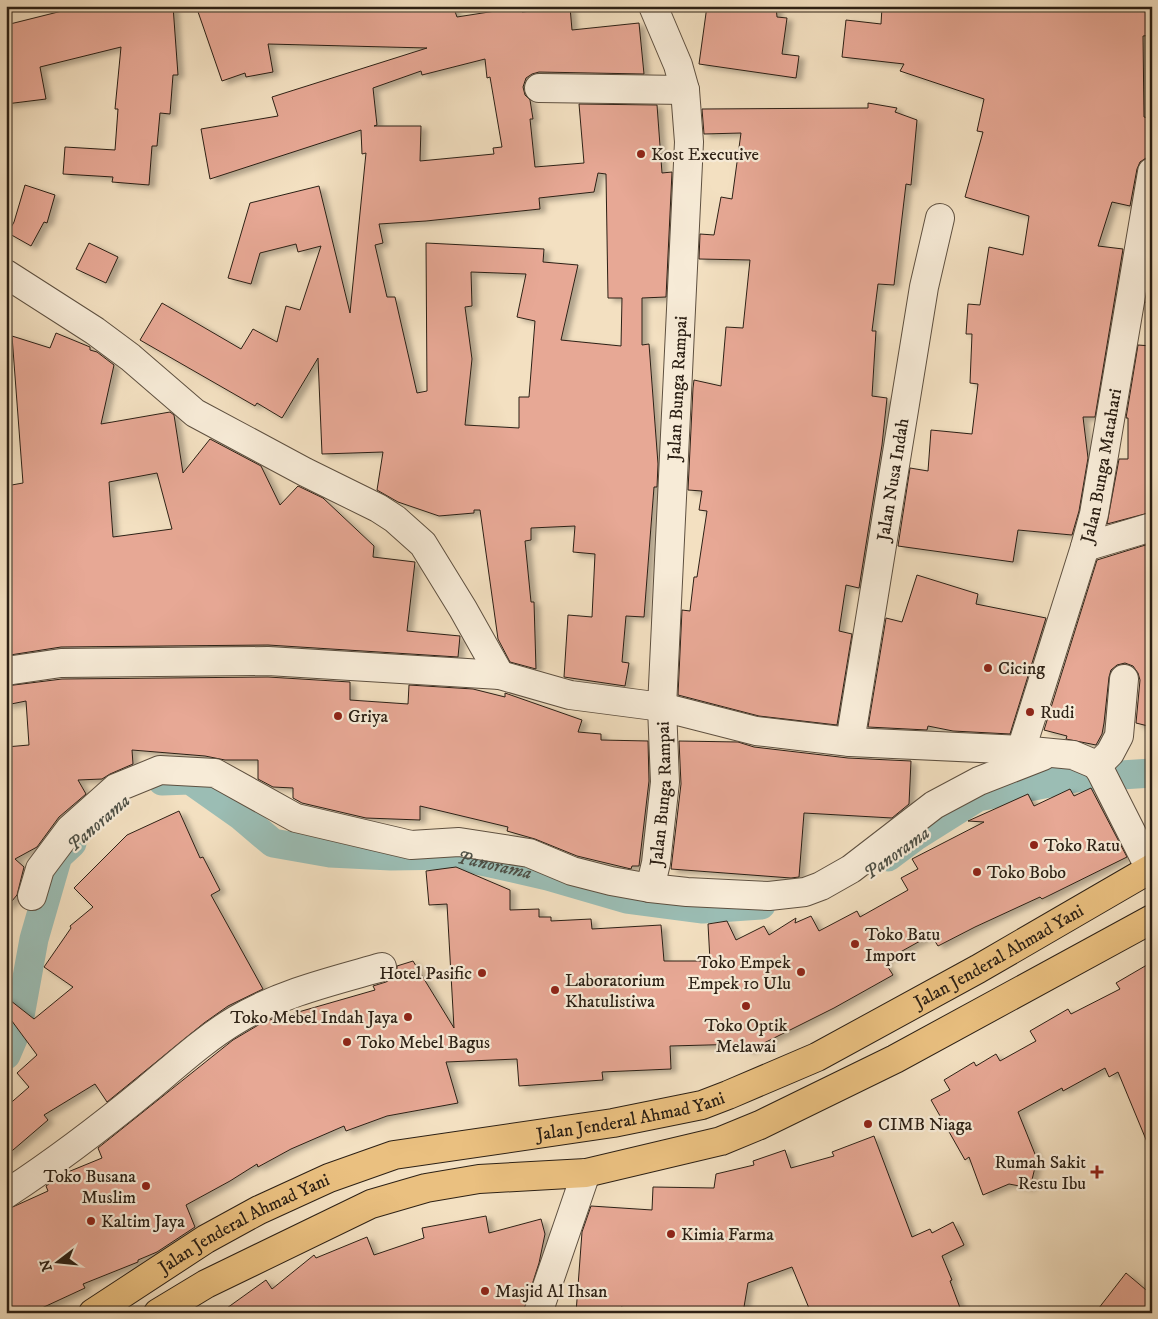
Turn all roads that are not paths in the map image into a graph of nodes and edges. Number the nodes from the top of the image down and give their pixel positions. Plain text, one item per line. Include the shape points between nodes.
1 (653, 6) edge
2 (539, 88) dead end
3 (684, 90) junction
4 (1152, 172) edge
5 (940, 218) dead end
6 (6, 274) edge
7 (1152, 527) edge
8 (1085, 547) junction
9 (6, 671) edge
10 (500, 676) junction
11 (1124, 679) dead end
12 (662, 708) junction
13 (850, 742) junction
14 (1021, 750) junction
15 (1052, 753) junction
16 (1099, 769) junction
17 (1151, 869) edge
18 (650, 888) junction
19 (32, 896) dead end
20 (1152, 919) edge
21 (382, 967) dead end
22 (586, 1173) junction
23 (6, 1194) edge
24 (93, 1313) edge
25 (158, 1313) edge
26 (538, 1313) edge

1 - 3 street, Jalan Bunga Rampai via 678,65
2 - 3 street
3 - 12 street, Jalan Bunga Rampai via 689,142
4 - 8 street, Jalan Bunga Matahari via 1094,514
5 - 13 street, Jalan Nusa Indah via 924,286
6 - 10 street via 95,331 195,413 395,519 423,544
7 - 8 street
8 - 14 street, Jalan Bunga Matahari
9 - 10 street via 61,663 268,661
10 - 12 street via 570,695
11 - 16 street via 1119,736
12 - 13 street via 756,731
12 - 18 street, Jalan Bunga Rampai via 665,782
13 - 14 street
14 - 15 street
15 - 16 street via 1073,756
15 - 18 street via 979,781 934,805 851,869 805,892 769,896
16 - 17 street
17 - 24 main road, Jalan Jenderal Ahmad Yani via 817,1057 728,1096 702,1105 613,1123 394,1155 329,1178 252,1214 206,1239
18 - 19 street, Jalan Bunga Rampai via 572,871 529,853 459,842 411,845 296,818 215,773 160,770 116,788 70,829 40,869
20 - 22 main road, Jalan Jenderal Ahmad Yani via 896,1059 760,1125 721,1141
21 - 23 street via 270,1002 237,1019 94,1132
22 - 25 main road, Jalan Jenderal Ahmad Yani via 479,1178 426,1188 371,1204 206,1284
22 - 26 street

